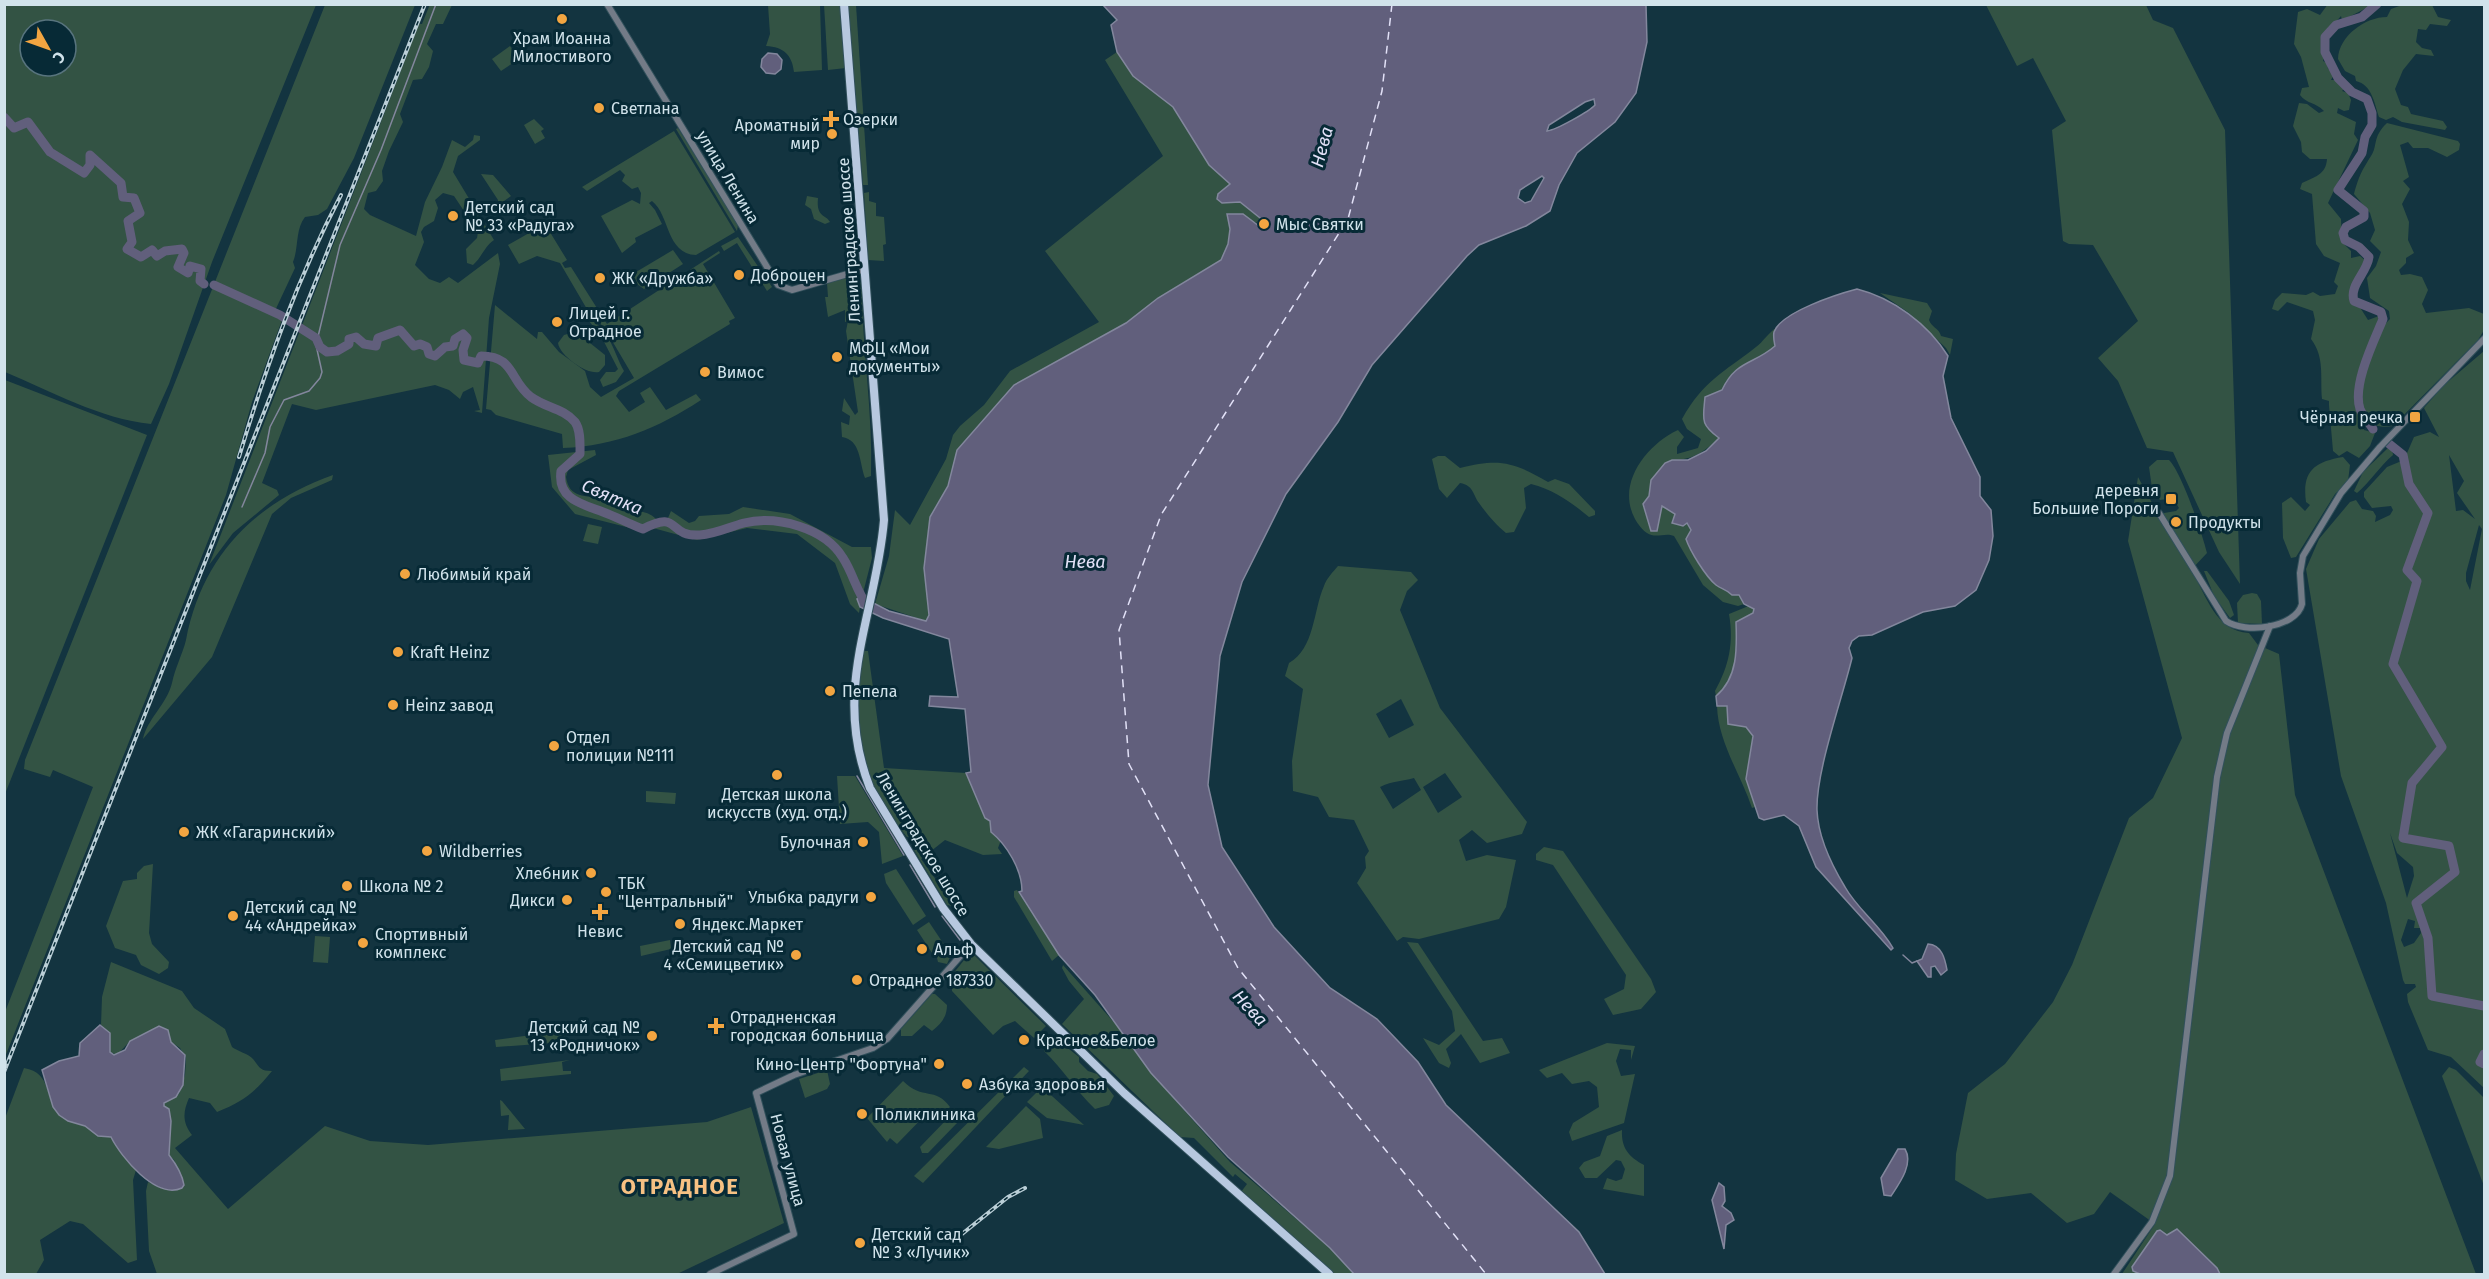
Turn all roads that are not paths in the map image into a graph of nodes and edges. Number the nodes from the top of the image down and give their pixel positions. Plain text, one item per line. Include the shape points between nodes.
1 (607, 4) edge
2 (844, 4) edge
3 (865, 269) junction
4 (2484, 339) edge
5 (2159, 513) dead end
6 (2270, 626) junction
7 (971, 944) junction
8 (710, 1275) edge
9 (1329, 1275) edge
10 (2114, 1275) edge

1 - 3 street, улица Ленина via 778,285 792,290
2 - 3 main road, Ленинградское шоссе
3 - 7 main road, Ленинградское шоссе via 884,520 882,548 853,689 858,742 870,788 943,908
4 - 6 street via 2380,447 2341,494 2303,556 2301,608 2292,618
5 - 6 street via 2222,617 2242,628
6 - 10 street via 2227,733 2217,777 2172,1165 2152,1222
7 - 8 street, Новая улица via 887,1039 756,1093 794,1234
7 - 9 main road, Ленинградское шоссе via 1124,1093

